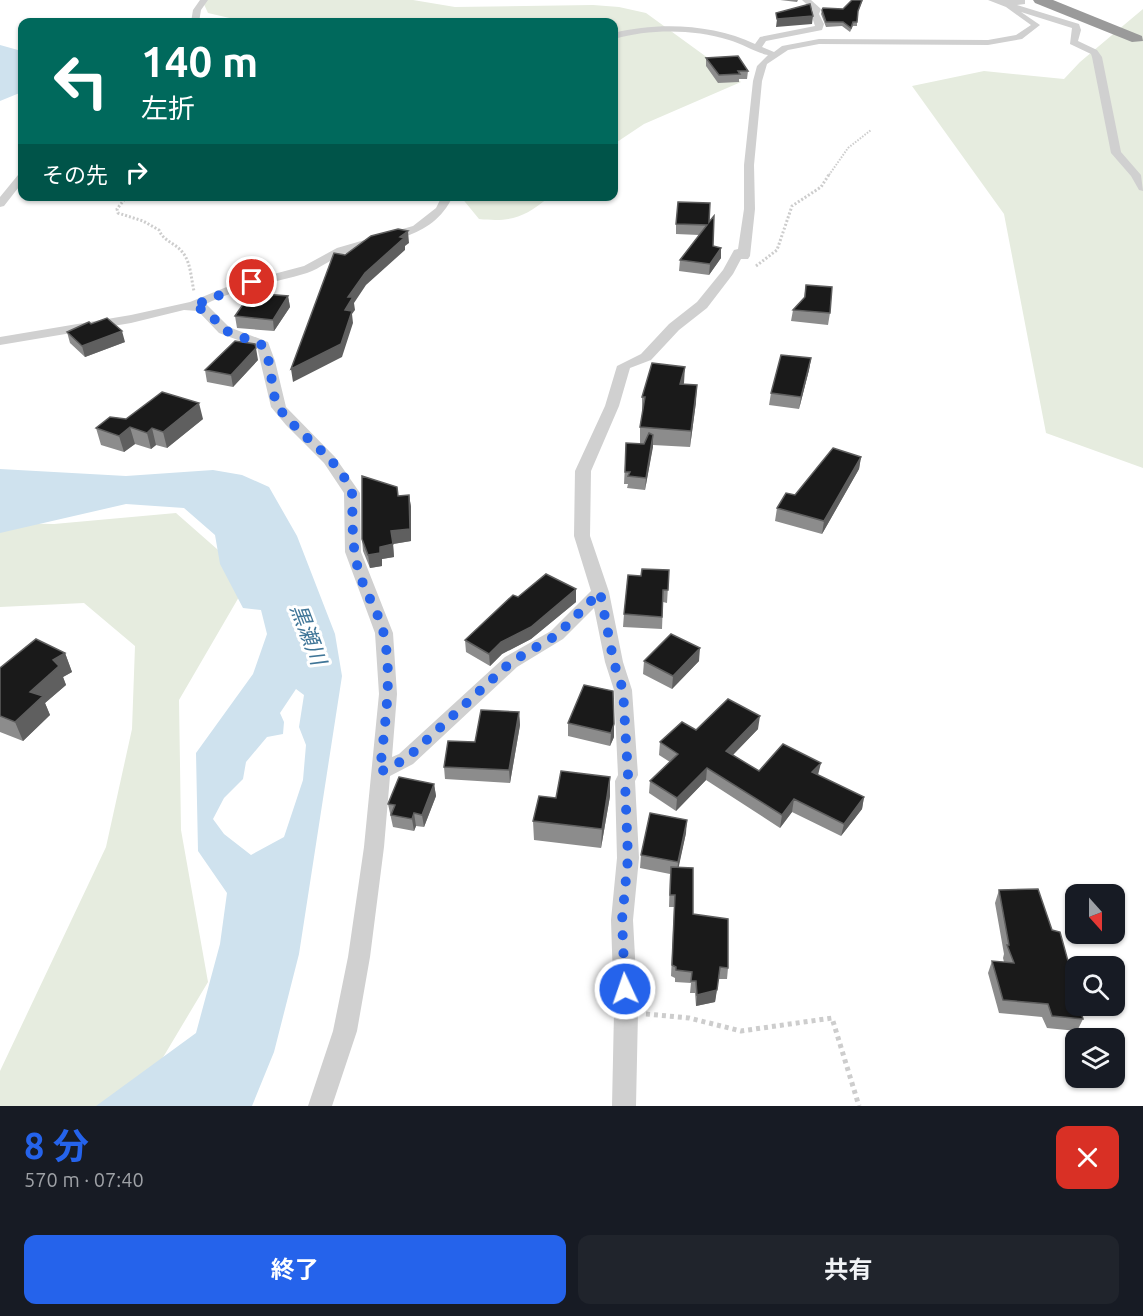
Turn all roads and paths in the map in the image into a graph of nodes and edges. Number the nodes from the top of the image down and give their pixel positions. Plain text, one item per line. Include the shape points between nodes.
1 (204, 0) edge
2 (806, 0) edge
3 (992, 0) edge
4 (1040, 0) edge
5 (1015, 3) junction
6 (195, 18) edge
7 (618, 35) edge
8 (1137, 39) dead end
9 (757, 48) junction
10 (773, 54) junction
11 (871, 130) dead end
12 (18, 182) edge
13 (1143, 188) edge
14 (123, 201) edge
15 (445, 201) edge
16 (0, 204) edge
17 (729, 271) junction
18 (196, 304) junction
19 (0, 340) edge
20 (600, 592) junction
21 (380, 772) junction
22 (626, 1012) junction
23 (320, 1106) edge
24 (624, 1106) edge
25 (859, 1106) edge

1 - 6 street
2 - 9 street via 817,9 819,28 763,39
3 - 5 street
4 - 8 highway
5 - 10 street via 1013,13 1036,25 1008,40 815,42
5 - 13 street via 1076,26 1073,42 1094,52 1116,153
7 - 9 street via 639,30 729,36
9 - 10 street
10 - 17 street via 763,63 758,81 744,255 738,253
11 - 17 path via 848,147 821,187 792,206 777,250 754,266
12 - 16 street
14 - 18 path via 118,213 151,225 187,255
15 - 18 street via 426,224 407,232 341,251 303,270 252,282
17 - 20 street via 702,305 646,357 624,366 612,406 583,471 582,536
18 - 19 street via 131,319
18 - 21 street via 224,330 262,345 280,410 339,469 349,485 353,552 384,633 388,694
20 - 21 street via 557,635 511,662 406,759
20 - 22 street via 626,707 628,858 622,920
21 - 23 street via 357,968 345,1030
22 - 24 street
22 - 25 path via 689,1018 741,1031 832,1018

